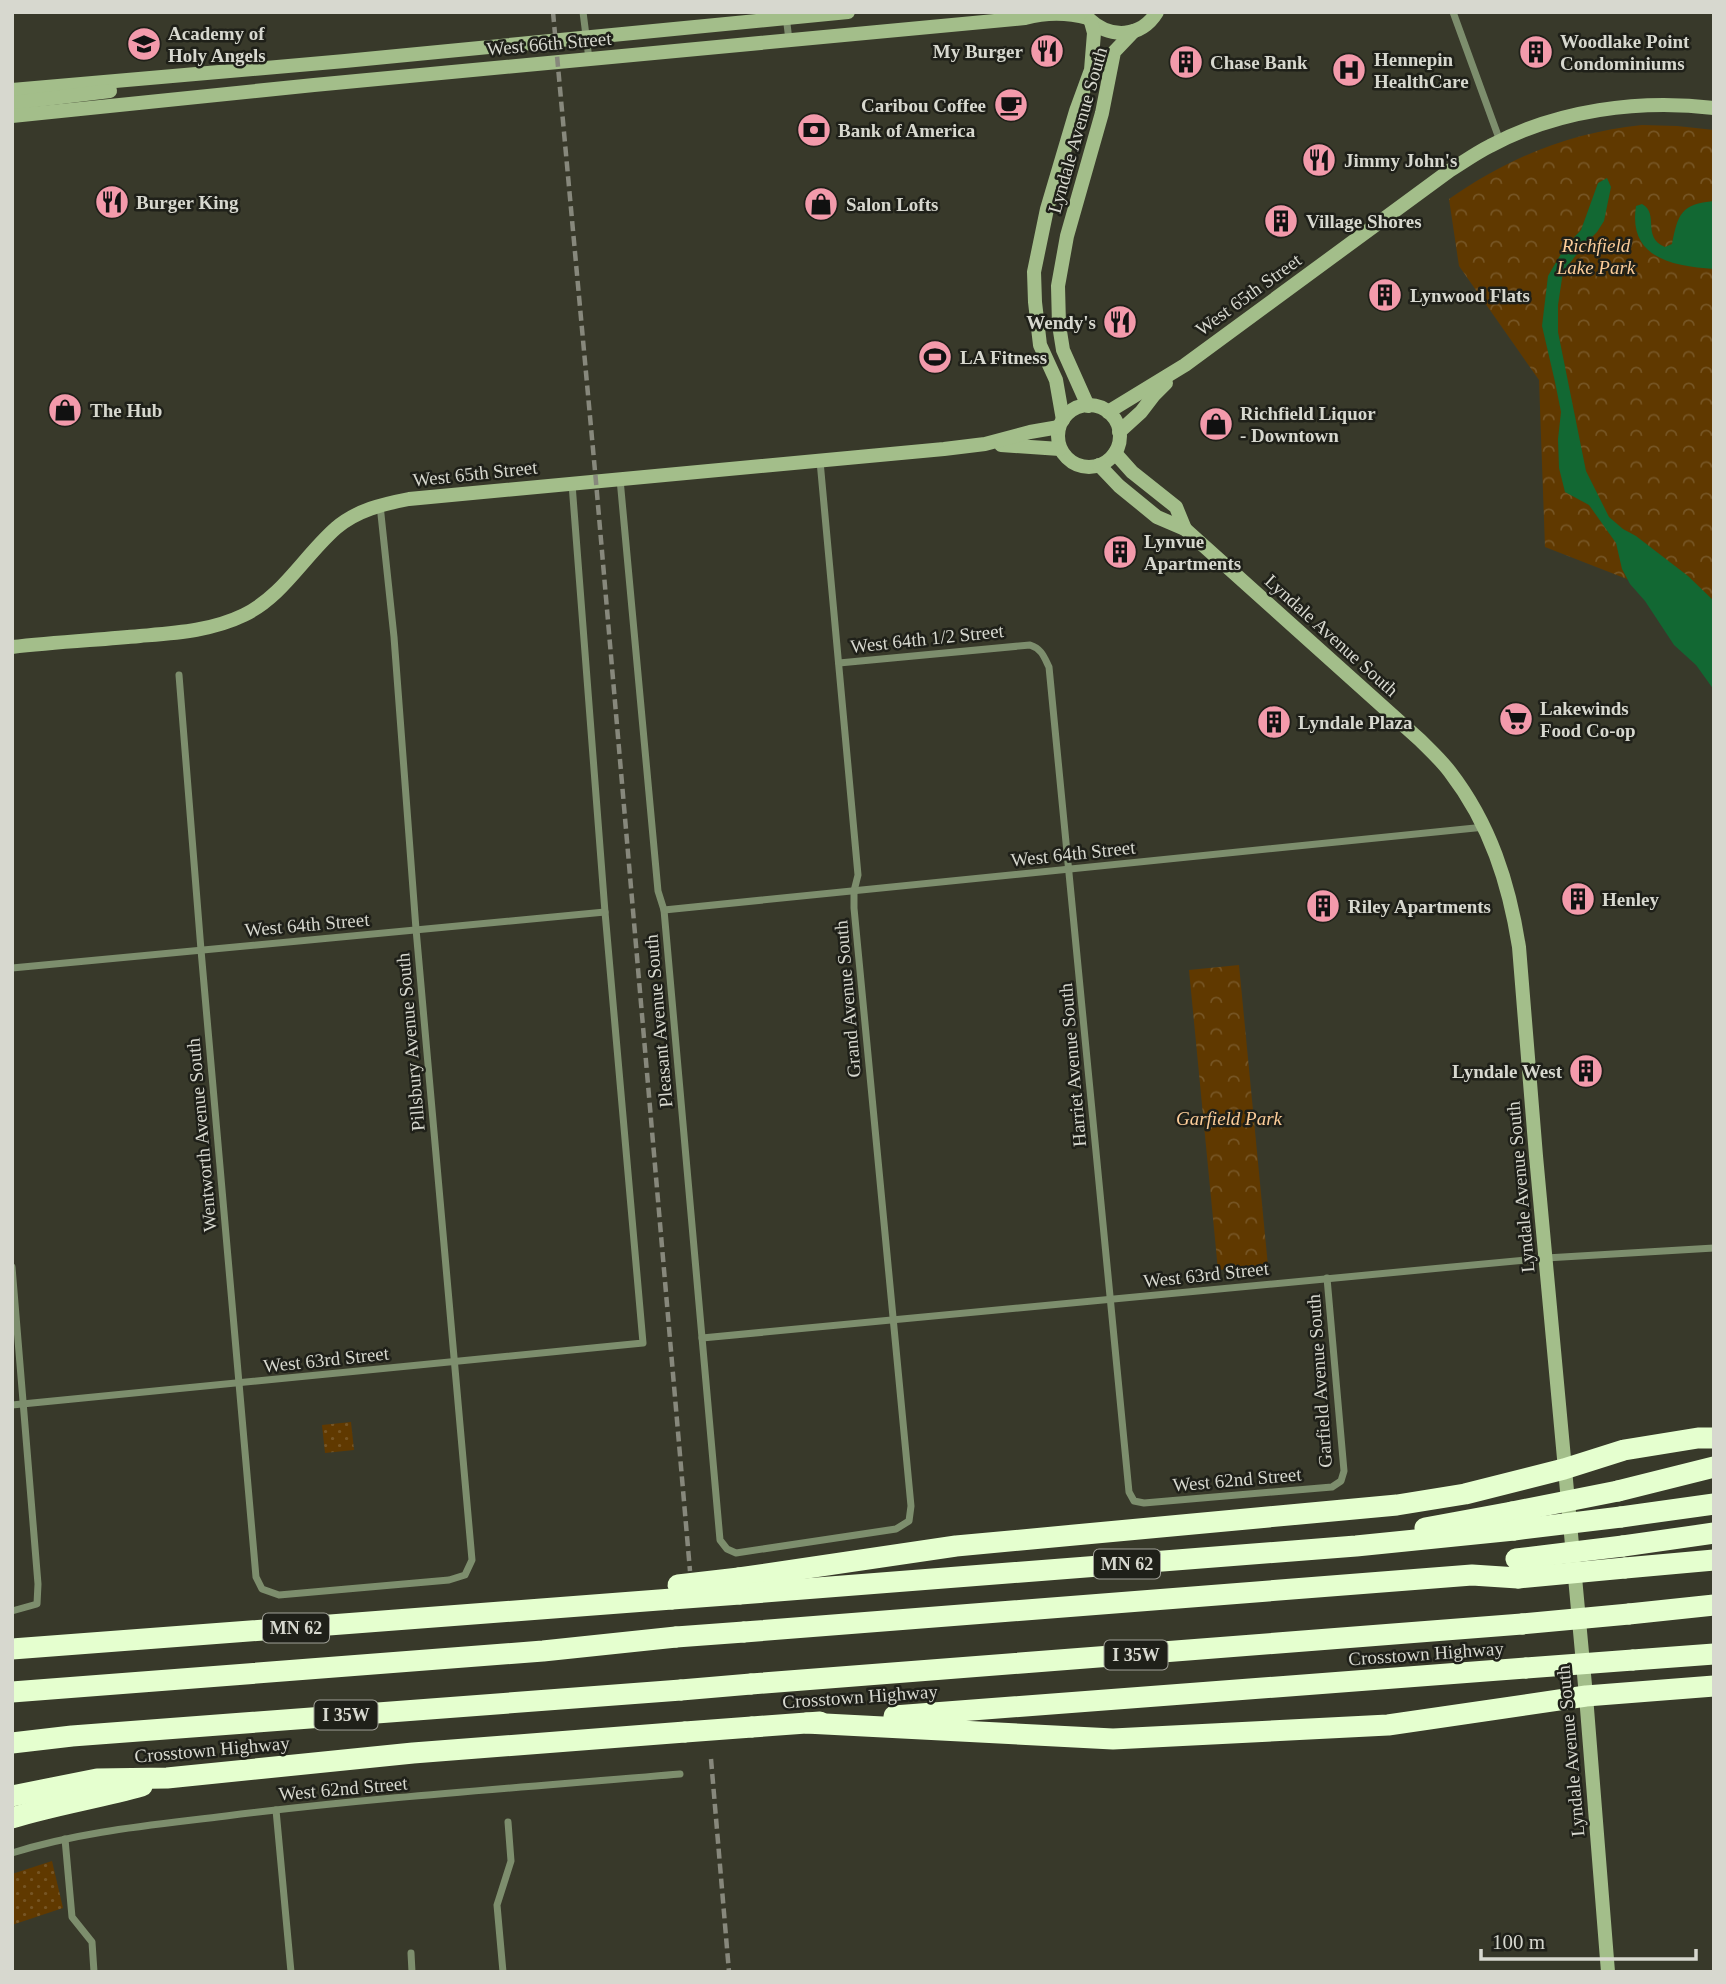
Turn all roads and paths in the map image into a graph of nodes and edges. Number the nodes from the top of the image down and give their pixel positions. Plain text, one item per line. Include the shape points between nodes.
1 (583, 12) edge
2 (848, 12) edge
3 (1159, 12) edge
4 (1453, 12) edge
5 (786, 15) edge
6 (1088, 17) edge
7 (1140, 28) junction
8 (587, 37) junction
9 (789, 40) junction
10 (589, 59) junction
11 (173, 76) junction
12 (12, 90) edge
13 (12, 103) edge
14 (1714, 108) edge
15 (12, 116) edge
16 (1500, 141) junction
17 (1185, 365) junction
18 (1088, 406) junction
19 (1108, 412) junction
20 (1061, 423) junction
21 (1119, 432) junction
22 (985, 444) junction
23 (1060, 449) junction
24 (1115, 453) junction
25 (820, 461) junction
26 (1100, 465) junction
27 (620, 479) junction
28 (572, 484) junction
29 (380, 505) junction
30 (1185, 528) junction
31 (1019, 645) joint
32 (12, 648) edge
33 (839, 663) junction
34 (179, 675) dead end
35 (1485, 827) junction
36 (1069, 870) junction
37 (854, 891) junction
38 (664, 910) junction
39 (605, 912) junction
40 (415, 929) junction
41 (201, 950) junction
42 (12, 968) edge
43 (1714, 1248) edge
44 (1546, 1258) junction
45 (12, 1267) edge
46 (1327, 1278) junction
47 (1111, 1299) junction
48 (893, 1320) junction
49 (702, 1338) junction
50 (454, 1362) junction
51 (238, 1383) junction
52 (25, 1404) junction
53 (12, 1405) edge
54 (1714, 1438) edge
55 (1714, 1467) edge
56 (1564, 1469) junction
57 (1341, 1481) joint
58 (1134, 1501) joint
59 (1714, 1504) edge
60 (1513, 1521) junction
61 (1714, 1533) edge
62 (736, 1553) joint
63 (1714, 1560) edge
64 (1517, 1569) junction
65 (740, 1586) junction
66 (262, 1589) joint
67 (1714, 1605) edge
68 (12, 1611) edge
69 (12, 1649) edge
70 (1714, 1654) edge
71 (1714, 1686) edge
72 (12, 1692) edge
73 (1586, 1696) junction
74 (806, 1723) junction
75 (12, 1743) edge
76 (680, 1773) dead end
77 (167, 1778) junction
78 (12, 1796) edge
79 (276, 1810) junction
80 (12, 1818) edge
81 (508, 1822) dead end
82 (65, 1839) junction
83 (12, 1853) edge
84 (411, 1953) dead end
85 (94, 1972) edge
86 (291, 1972) edge
87 (412, 1972) edge
88 (503, 1972) edge
89 (1608, 1972) edge

1 - 8 street
2 - 5 main road, West 66th Street
3 - 7 main road
4 - 16 street
5 - 8 main road, West 66th Street
5 - 9 street
6 - 7 main road, West 66th Street via 1111,32
6 - 9 main road, West 66th Street via 1063,12
6 - 20 main road, Lyndale Avenue South via 1094,33 1091,70 1047,209 1034,272 1040,345 1056,380
7 - 18 main road, Lyndale Avenue South via 1114,52 1058,286 1063,350
8 - 10 street
8 - 11 main road, West 66th Street
9 - 10 main road, West 66th Street
10 - 15 main road, West 66th Street
11 - 12 main road, West 66th Street
11 - 13 main road via 136,88
14 - 16 main road, West 65th Street via 1620,107 1574,115
16 - 17 main road, West 65th Street via 1448,171
17 - 19 main road, West 65th Street
17 - 21 main road, West 65th Street
18 - 19 main road
18 - 20 main road via 1069,412
19 - 21 main road
20 - 22 main road, West 65th Street
20 - 23 main road, Lyndale Avenue South
21 - 24 main road
22 - 23 main road, West 65th Street
22 - 25 main road, West 65th Street
23 - 26 main road via 1081,466
24 - 26 main road
24 - 30 main road, Lyndale Avenue South via 1176,507
25 - 27 main road, West 65th Street
25 - 33 street, Grand Avenue South
26 - 30 main road, Lyndale Avenue South via 1157,517
27 - 28 main road, West 65th Street
27 - 38 street, Pleasant Avenue South via 658,891
28 - 29 main road, West 65th Street
28 - 39 street
29 - 32 main road, West 65th Street via 337,527 285,585 245,615 223,624
29 - 40 street, Pillsbury Avenue South
30 - 35 main road, Lyndale Avenue South via 1420,740 1449,770
31 - 33 street, West 64th 1/2 Street
31 - 36 street, Harriet Avenue South via 1038,648 1048,667
33 - 37 street, Grand Avenue South via 858,875
34 - 41 street, Wentworth Avenue South
35 - 36 street, West 64th Street
35 - 44 main road, Lyndale Avenue South via 1504,876 1519,947
36 - 37 street, West 64th Street
36 - 47 street, Harriet Avenue South
37 - 38 street, West 64th Street
37 - 48 street, Grand Avenue South
38 - 49 street, Pleasant Avenue South
39 - 40 street, West 64th Street
39 - 50 street, West 63rd Street via 643,1343
40 - 41 street, West 64th Street
40 - 50 street, Pillsbury Avenue South
41 - 42 street, West 64th Street
41 - 51 street, Wentworth Avenue South
43 - 44 street, West 63rd Street
44 - 46 street, West 63rd Street
44 - 56 main road, Lyndale Avenue South
45 - 52 street
46 - 47 street, West 63rd Street
46 - 57 street, Garfield Avenue South via 1344,1471
47 - 48 street, West 63rd Street
47 - 58 street, Harriet Avenue South via 1129,1492
48 - 49 street, West 63rd Street
48 - 62 street, Grand Avenue South via 911,1506 908,1521 897,1529
49 - 62 street, Pleasant Avenue South via 720,1541
50 - 51 street, West 63rd Street
50 - 66 street, Pillsbury Avenue South via 472,1560 465,1575 279,1595
51 - 52 street, West 63rd Street
51 - 66 street, Wentworth Avenue South via 256,1577
52 - 53 street, West 63rd Street
52 - 68 street via 37,1604
54 - 56 highway via 1624,1450
55 - 60 highway, bridge
56 - 65 highway via 1465,1494 1397,1505 956,1546
56 - 73 main road, Lyndale Avenue South
57 - 58 street, West 62nd Street via 1332,1487
59 - 60 highway, MN 62, bridge via 1620,1517
60 - 65 highway, MN 62 via 1356,1546
61 - 64 highway, bridge via 1623,1546
63 - 64 highway, bridge via 1625,1569
64 - 72 highway, bridge
65 - 69 highway, MN 62, bridge via 580,1606
67 - 75 highway, I 35W, bridge
70 - 74 highway, Crosstown Highway, bridge
71 - 73 highway
73 - 74 highway via 1388,1725 1113,1739
73 - 89 main road, Lyndale Avenue South
74 - 77 highway, Crosstown Highway, bridge via 413,1753
76 - 79 street, West 62nd Street
77 - 78 highway, Crosstown Highway via 97,1779
77 - 80 highway
79 - 82 street, West 62nd Street
79 - 86 street
81 - 88 street via 512,1861 497,1905
82 - 83 street, West 62nd Street
82 - 85 street via 72,1917 92,1942
84 - 87 street

